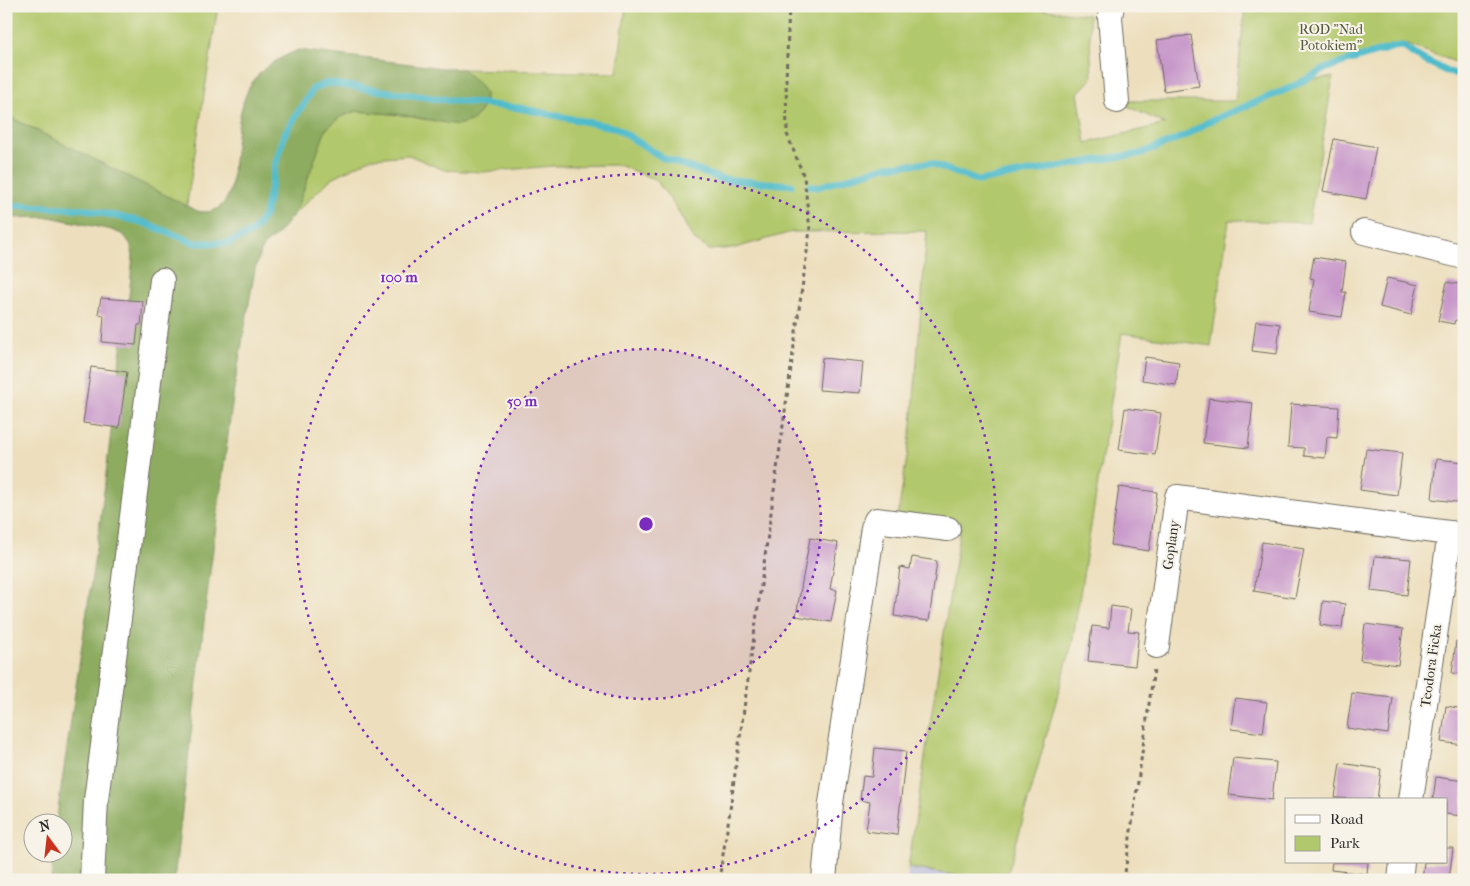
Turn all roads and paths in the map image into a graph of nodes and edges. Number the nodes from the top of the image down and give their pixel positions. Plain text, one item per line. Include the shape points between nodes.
1 (789, 6) edge
2 (1112, 6) edge
3 (1117, 101) dead end
4 (1364, 232) dead end
5 (1464, 257) edge
6 (162, 280) dead end
7 (948, 529) dead end
8 (1457, 534) edge
9 (1157, 646) joint
10 (1412, 798) edge
11 (1402, 864) edge
12 (92, 880) edge
13 (719, 880) edge
14 (824, 880) edge
15 (1124, 880) edge
16 (1400, 880) edge

1 - 13 path via 787,134 804,177 810,230
2 - 3 street via 1110,17
4 - 5 street
6 - 12 street via 96,800
7 - 14 street via 876,520 873,528 832,802
8 - 9 street, Goplany via 1177,497
8 - 10 street, Teodora Ficka
9 - 15 path
11 - 16 street

